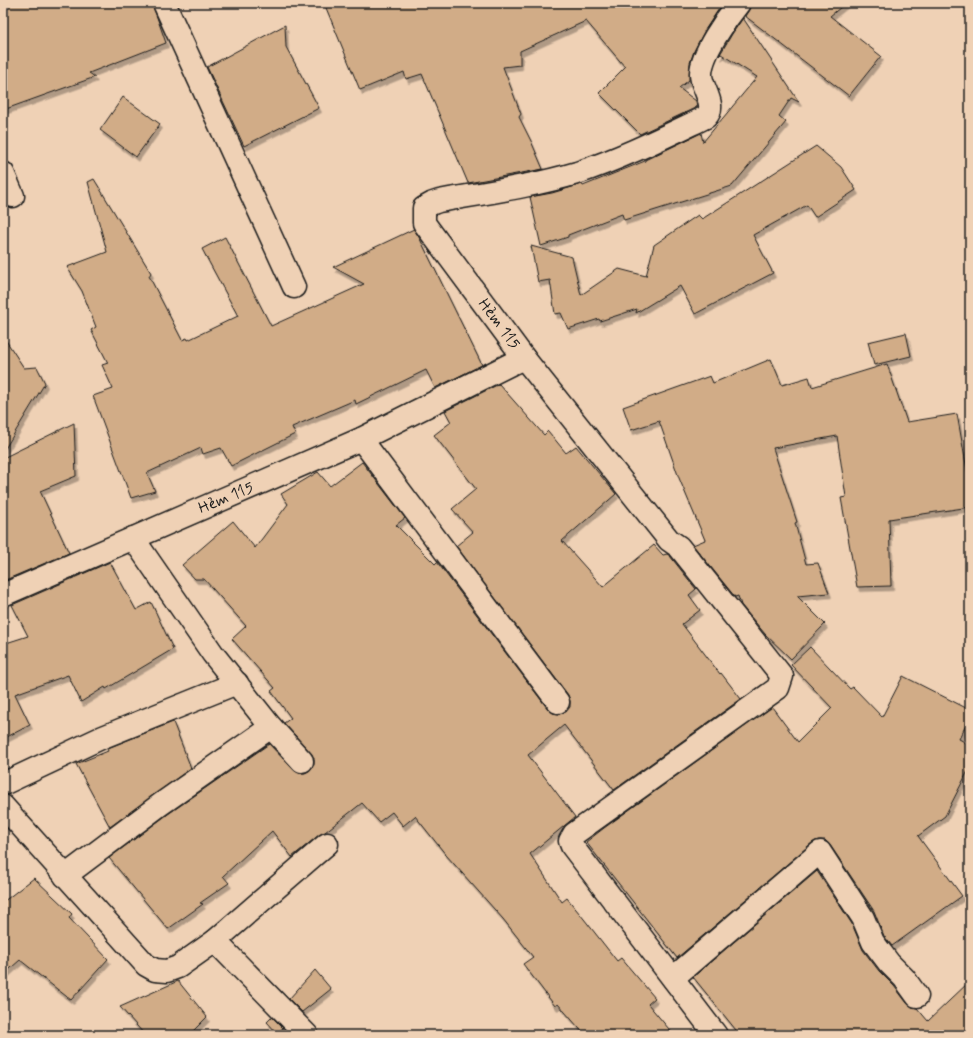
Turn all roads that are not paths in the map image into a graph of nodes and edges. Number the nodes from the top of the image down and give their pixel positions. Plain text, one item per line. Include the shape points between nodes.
1 (164, 3) edge
2 (739, 3) edge
3 (3, 173) edge
4 (13, 196) dead end
5 (294, 287) dead end
6 (524, 358) junction
7 (361, 439) junction
8 (132, 538) junction
9 (3, 596) edge
10 (237, 683) junction
11 (558, 702) dead end
12 (271, 727) junction
13 (302, 761) dead end
14 (3, 784) edge
15 (3, 806) edge
16 (328, 844) dead end
17 (65, 876) junction
18 (215, 941) junction
19 (673, 978) junction
20 (917, 996) dead end
21 (307, 1035) edge
22 (716, 1035) edge

1 - 5 street
2 - 6 street, Hẻm 115 via 729,15 702,66 701,78 710,106 706,117 612,161 575,173 433,203 424,208 424,223
3 - 4 street
6 - 7 street, Hẻm 115
6 - 19 street via 669,540 679,547 782,676 778,688 574,834 570,841
7 - 8 street, Hẻm 115
7 - 11 street
8 - 9 street, Hẻm 115
8 - 10 street via 213,654
10 - 12 street
10 - 14 street via 103,737
12 - 13 street
12 - 17 street via 161,804
15 - 17 street
16 - 18 street
17 - 18 street via 146,965 155,970 167,971 178,967
18 - 21 street
19 - 20 street via 820,852 863,918 873,942
19 - 22 street

